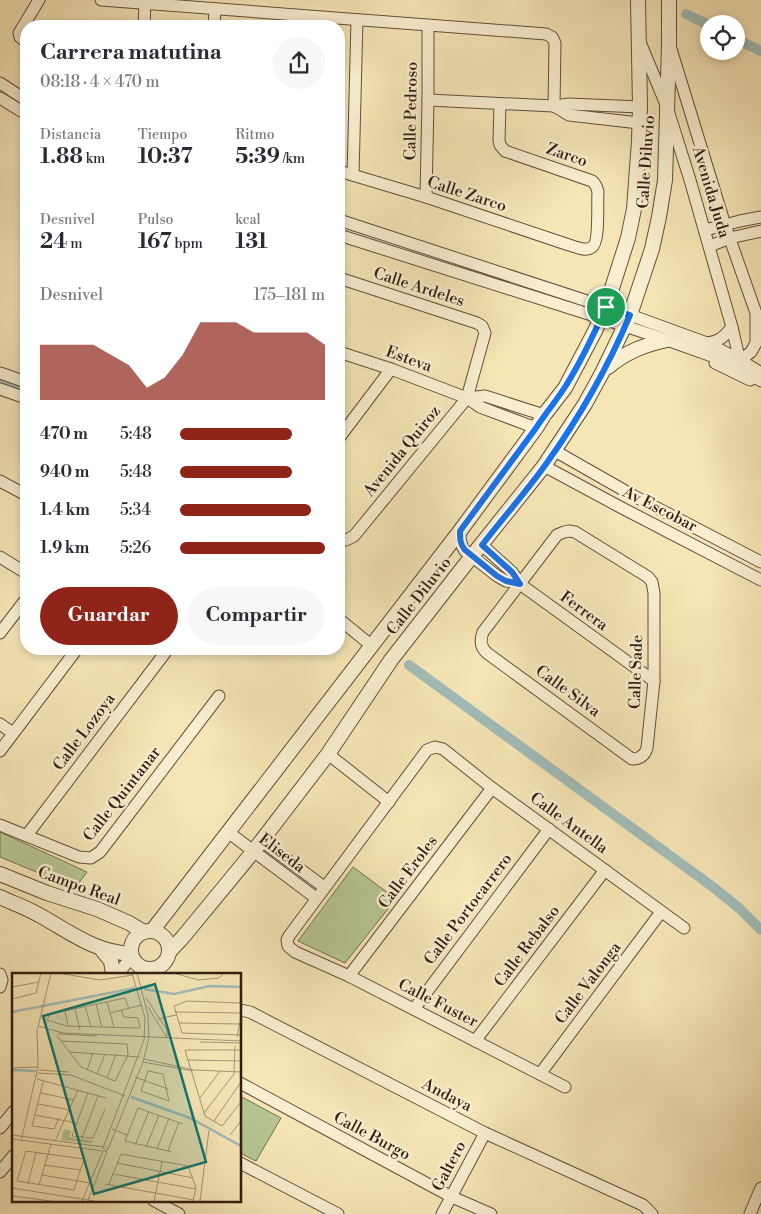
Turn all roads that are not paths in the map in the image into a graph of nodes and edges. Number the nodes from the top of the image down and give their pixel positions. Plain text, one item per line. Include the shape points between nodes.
1 (39, 0) edge
2 (101, 0) edge
3 (638, 0) edge
4 (669, 0) edge
5 (145, 4) junction
6 (215, 9) junction
7 (282, 14) junction
8 (31, 20) edge
9 (144, 20) edge
10 (214, 20) edge
11 (282, 20) edge
12 (356, 20) junction
13 (428, 25) junction
14 (639, 38) junction
15 (669, 45) junction
16 (0, 83) edge
17 (20, 96) edge
18 (0, 98) edge
19 (428, 100) junction
20 (500, 104) junction
21 (554, 106) junction
22 (640, 107) junction
23 (667, 107) junction
24 (20, 110) edge
25 (639, 124) junction
26 (345, 173) edge
27 (353, 175) junction
28 (426, 197) junction
29 (761, 217) edge
30 (345, 222) edge
31 (725, 225) junction
32 (705, 230) junction
33 (761, 231) edge
34 (345, 237) edge
35 (730, 238) junction
36 (710, 246) junction
37 (586, 249) joint
38 (345, 280) edge
39 (603, 313) junction
40 (628, 321) junction
41 (732, 327) junction
42 (672, 342) junction
43 (707, 343) junction
44 (756, 343) junction
45 (345, 354) edge
46 (740, 360) junction
47 (391, 369) junction
48 (603, 371) junction
49 (0, 373) edge
50 (760, 375) edge
51 (20, 380) edge
52 (761, 386) edge
53 (0, 389) edge
54 (20, 396) edge
55 (467, 398) junction
56 (544, 415) junction
57 (536, 428) junction
58 (345, 430) edge
59 (555, 451) junction
60 (544, 466) junction
61 (0, 480) edge
62 (20, 492) edge
63 (460, 531) junction
64 (345, 540) edge
65 (718, 540) junction
66 (482, 545) junction
67 (714, 555) junction
68 (472, 556) junction
69 (0, 557) edge
70 (761, 562) edge
71 (20, 569) edge
72 (761, 580) edge
73 (520, 584) junction
74 (20, 607) edge
75 (345, 624) edge
76 (0, 633) edge
77 (372, 646) junction
78 (72, 655) edge
79 (163, 655) edge
80 (391, 660) junction
81 (654, 681) junction
82 (219, 696) dead end
83 (0, 724) edge
84 (13, 733) junction
85 (0, 751) edge
86 (328, 754) junction
87 (640, 757) joint
88 (492, 788) junction
89 (389, 802) junction
90 (0, 825) edge
91 (549, 829) junction
92 (228, 832) junction
93 (27, 835) junction
94 (262, 841) junction
95 (253, 852) junction
96 (605, 870) junction
97 (0, 874) edge
98 (324, 887) junction
99 (0, 898) edge
100 (316, 898) junction
101 (661, 912) junction
102 (684, 928) dead end
103 (148, 931) junction
104 (102, 950) junction
105 (170, 950) junction
106 (132, 955) junction
107 (153, 971) edge
108 (113, 973) edge
109 (119, 973) edge
110 (0, 974) edge
111 (349, 976) junction
112 (0, 987) edge
113 (414, 1009) junction
114 (241, 1010) edge
115 (475, 1041) junction
116 (540, 1074) junction
117 (241, 1084) edge
118 (565, 1087) dead end
119 (485, 1133) junction
120 (12, 1157) edge
121 (241, 1164) edge
122 (0, 1172) edge
123 (761, 1188) edge
124 (452, 1196) junction
125 (157, 1202) edge
126 (180, 1214) edge
127 (338, 1214) edge
128 (442, 1214) edge
129 (491, 1214) edge
130 (652, 1214) edge
131 (750, 1214) edge

1 - 8 street
2 - 5 street
3 - 14 street, Calle Diluvio
4 - 15 street, Calle Diluvio
5 - 6 street
5 - 9 street
6 - 7 street
6 - 10 street
7 - 11 street
7 - 12 street
12 - 13 street
12 - 27 street
13 - 19 street, Calle Pedroso
13 - 21 street via 552,37 555,43
14 - 22 street, Calle Diluvio
14 - 23 street, Avenida Juda
15 - 23 street, Calle Diluvio
15 - 31 street, Avenida Juda
16 - 17 street
18 - 24 street
19 - 20 street
19 - 28 street, Calle Pedroso
20 - 21 street
20 - 37 street, Zarco via 499,140 505,151 592,181 597,186 596,240 594,246
21 - 22 street
21 - 25 street via 570,115
22 - 25 street, Calle Diluvio
23 - 32 street, Avenida Juda
23 - 40 street, Calle Diluvio via 665,180 659,217
25 - 39 street, Calle Diluvio via 632,222
26 - 27 street, Calle Zarco
27 - 28 street, Calle Zarco
28 - 37 street, Calle Zarco
29 - 31 street
30 - 39 street
31 - 32 street
31 - 35 street, Avenida Juda
32 - 36 street, Avenida Juda
33 - 35 street
34 - 39 street
35 - 36 street
35 - 44 street, Avenida Juda via 756,313
36 - 41 street, Avenida Juda
38 - 55 street, Calle Ardeles via 482,326 485,333
39 - 40 street, Avenida Juda
39 - 56 street, Calle Diluvio via 565,388
40 - 42 street, Avenida Juda
40 - 43 street, Avenida Juda
40 - 48 street, Calle Diluvio
41 - 43 street via 722,338
41 - 46 street, Avenida Juda
42 - 46 street, Avenida Juda via 723,360
42 - 48 street via 649,344 632,350
42 - 52 street, Avenida Juda
43 - 46 street, Avenida Juda
44 - 46 street via 751,352
44 - 50 street, Avenida Juda
45 - 47 street, Esteva
46 - 50 street, Avenida Juda via 744,371
47 - 55 street, Esteva
47 - 58 street
48 - 59 street, Calle Diluvio
49 - 51 street
53 - 54 street
55 - 56 street, Esteva via 485,396
55 - 57 street, Esteva via 480,407
55 - 64 street, Avenida Quiroz via 354,536
56 - 57 street, Calle Diluvio
57 - 63 street, Calle Diluvio
59 - 60 street, Calle Diluvio
59 - 65 street
60 - 66 street, Calle Diluvio
60 - 67 street, Av Escobar
61 - 62 street
63 - 68 street, Ferrera via 461,545
63 - 77 street, Calle Diluvio
65 - 67 street
65 - 70 street
66 - 68 street, Calle Diluvio
66 - 73 street, Ferrera via 512,572
67 - 72 street, Av Escobar
68 - 73 street, Ferrera via 497,576
68 - 80 street, Calle Diluvio
69 - 71 street
73 - 81 street, Ferrera
73 - 81 street, Calle Sade via 557,535 564,532 575,532 651,579
73 - 87 street, Calle Silva via 483,632 481,642 484,650 632,759
74 - 76 street
75 - 77 street
77 - 80 street
77 - 92 street, Calle Diluvio
78 - 84 street
79 - 93 street, Calle Lozoya
80 - 86 street, Calle Diluvio
81 - 87 street, Calle Sade via 647,748
82 - 93 street, Calle Quintanar via 100,852 91,858 78,856
83 - 84 street
84 - 85 street
86 - 89 street
86 - 94 street, Calle Diluvio
88 - 89 street, Calle Antella via 443,749 435,747 426,750
88 - 91 street, Calle Antella
88 - 111 street, Calle Eroles
89 - 98 street
90 - 93 street, Calle Quintanar
91 - 96 street, Calle Antella
91 - 113 street, Calle Portocarrero
92 - 95 street, Eliseda
92 - 103 street, Calle Diluvio
94 - 95 street, Calle Diluvio
94 - 98 street, Eliseda
95 - 100 street, Eliseda
95 - 105 street, Calle Diluvio
96 - 101 street, Calle Antella
96 - 115 street, Calle Rebalso
97 - 103 street, Campo Real
98 - 100 street
99 - 104 street via 38,914
100 - 111 street, Calle Fuster via 289,936 288,946 294,952
101 - 102 street, Calle Antella
101 - 116 street, Calle Valonga
103 - 105 street via 161,934
103 - 106 street via 136,937
104 - 106 street
104 - 108 street via 111,961
105 - 107 street via 166,962
106 - 107 street via 134,962
106 - 109 street
110 - 112 street
111 - 113 street, Calle Fuster
113 - 115 street, Calle Fuster
114 - 119 street, Andaya via 259,1016
115 - 116 street, Calle Fuster
116 - 118 street, Calle Fuster
117 - 124 street, Calle Burgo
119 - 124 street, Galtero
119 - 130 street, Andaya via 643,1205
120 - 122 street
121 - 127 street
123 - 131 street
124 - 128 street, Galtero
124 - 129 street, Calle Burgo
125 - 126 street

